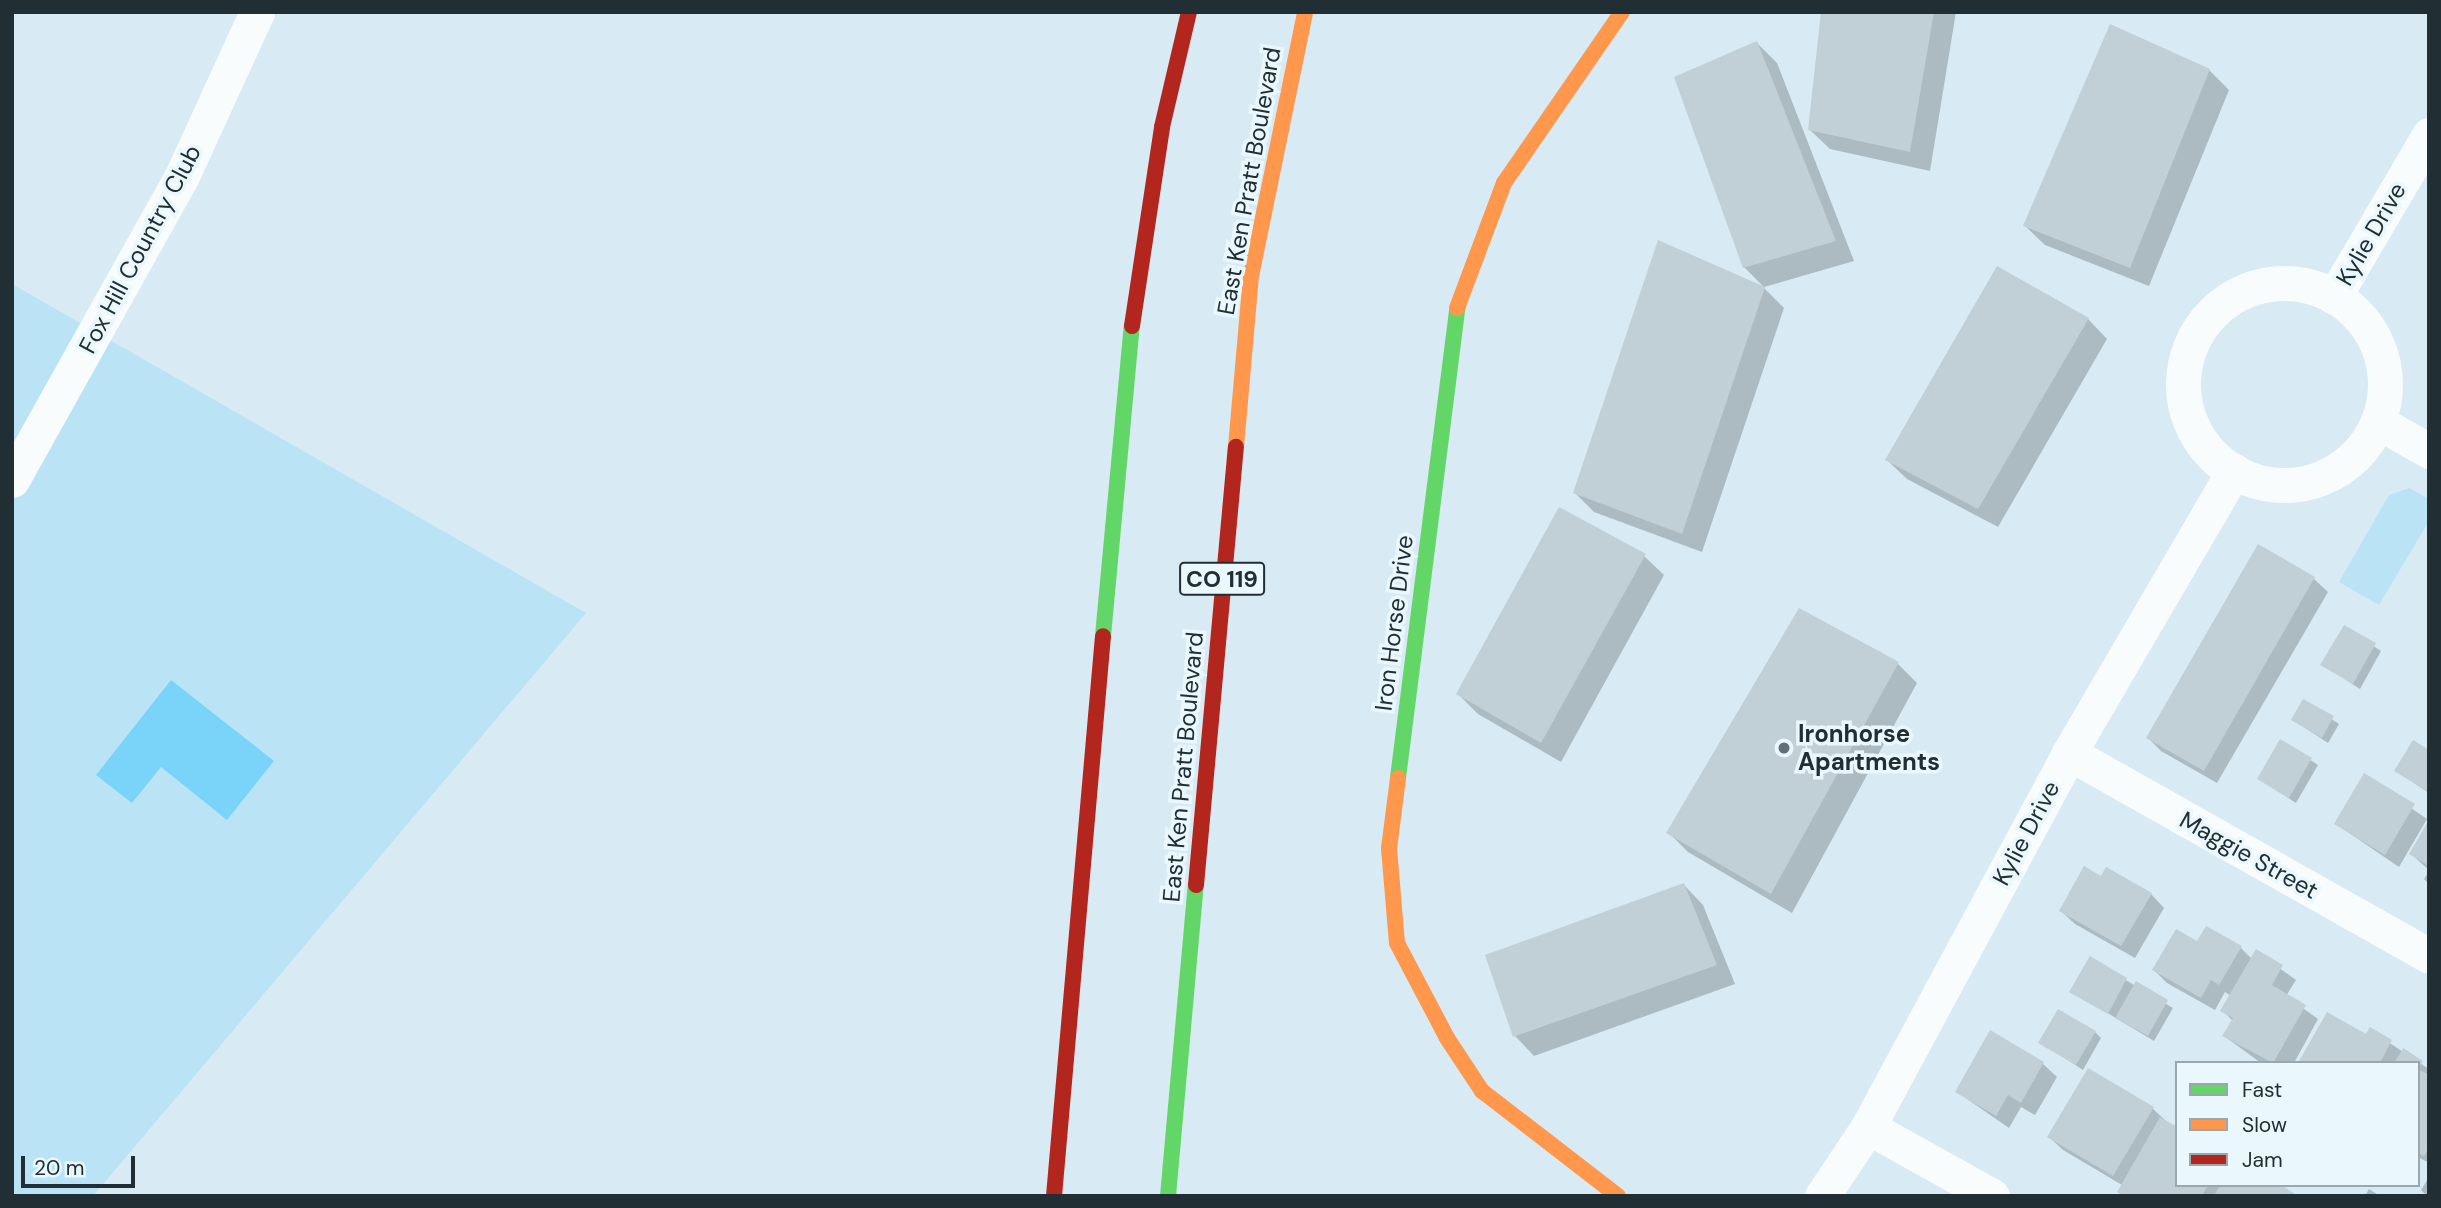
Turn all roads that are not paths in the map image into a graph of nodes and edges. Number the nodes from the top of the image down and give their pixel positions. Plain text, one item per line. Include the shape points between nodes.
1 (257, 12) edge
2 (1189, 12) edge
3 (1305, 12) edge
4 (1622, 12) edge
5 (2429, 135) edge
6 (2334, 297) junction
7 (2378, 422) junction
8 (2429, 451) edge
9 (2234, 471) junction
10 (12, 480) edge
11 (2069, 753) junction
12 (2429, 956) edge
13 (1868, 1127) junction
14 (1054, 1196) edge
15 (1168, 1196) edge
16 (1618, 1196) edge
17 (1822, 1196) edge
18 (1992, 1196) edge

1 - 10 street, Fox Hill Country Club via 181,178
2 - 14 main road via 1162,127 1129,345
3 - 15 main road, East Ken Pratt Boulevard / CO 119 via 1251,276
4 - 16 main road, Iron Horse Drive via 1504,183 1457,310 1389,848 1397,943 1447,1038 1482,1091
5 - 6 street, Kylie Drive
6 - 7 street via 2368,327 2382,359 2385,394
6 - 9 street via 2318,288 2283,283 2248,289 2218,307 2197,333 2184,366 2184,401 2195,434 2223,466
7 - 8 street
7 - 9 street via 2353,458 2323,478 2289,486 2254,482
9 - 11 street, Kylie Drive
11 - 12 street, Maggie Street
11 - 13 street, Kylie Drive
13 - 17 street, Kylie Drive
13 - 18 street

